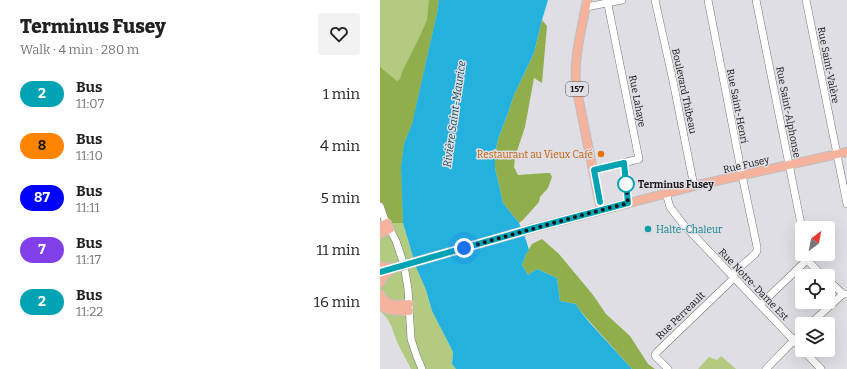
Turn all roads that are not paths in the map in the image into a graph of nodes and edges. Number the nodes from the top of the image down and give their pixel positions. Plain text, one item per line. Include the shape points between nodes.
1 (622, 0) edge
2 (656, 0) edge
3 (708, 0) edge
4 (756, 0) edge
5 (806, 0) edge
6 (608, 1) edge
7 (586, 4) edge
8 (847, 152) edge
9 (836, 154) junction
10 (789, 164) junction
11 (594, 170) junction
12 (742, 175) junction
13 (694, 186) junction
14 (666, 193) junction
15 (847, 204) edge
16 (380, 206) edge
17 (601, 210) junction
18 (800, 221) edge
19 (386, 226) edge
20 (380, 234) edge
21 (804, 261) edge
22 (809, 261) edge
23 (380, 266) edge
24 (393, 268) junction
25 (816, 269) edge
26 (380, 272) edge
27 (732, 276) junction
28 (380, 283) edge
29 (835, 286) edge
30 (380, 294) edge
31 (845, 294) edge
32 (380, 305) edge
33 (760, 305) junction
34 (409, 308) junction
35 (818, 317) edge
36 (794, 340) joint
37 (810, 357) edge
38 (422, 369) edge
39 (668, 369) edge
40 (766, 369) edge
41 (821, 369) edge

1 - 6 street
2 - 13 street, Boulevard Thibeau
3 - 12 street, Rue Saint-Henri
4 - 10 street, Rue Saint-Alphonse
5 - 9 street, Rue Saint-Valère
6 - 7 street
6 - 11 street, Rue Lahaye via 639,159
7 - 11 main road, 157 via 577,57 576,80
8 - 9 main road, Rue Fusey
9 - 10 main road, Rue Fusey
9 - 15 street, Rue Saint-Valère
10 - 12 main road, Rue Fusey
10 - 18 street, Rue Saint-Alphonse
11 - 17 main road, 157
12 - 13 main road, Rue Fusey
12 - 27 street, Rue Saint-Henri via 757,250
13 - 14 main road, Rue Fusey
14 - 17 main road, Rue Fusey
14 - 27 street, Rue Notre-Dame Est via 669,205 680,221
16 - 19 street
17 - 24 main road, Rue Fusey, bridge
19 - 20 main road
19 - 34 street via 396,241 404,265 408,282
21 - 33 street
22 - 25 street
23 - 24 main road
24 - 26 main road, Rue Fusey
24 - 28 main road
27 - 33 street, Rue Notre-Dame Est
27 - 39 street, Rue Perreault via 657,352 656,357
29 - 31 street
30 - 34 main road via 389,304
31 - 35 street
32 - 34 main road via 396,311
33 - 36 street, Rue Notre-Dame Est
34 - 38 street via 412,343
36 - 40 street
37 - 41 street, Rue Notre-Dame Est

